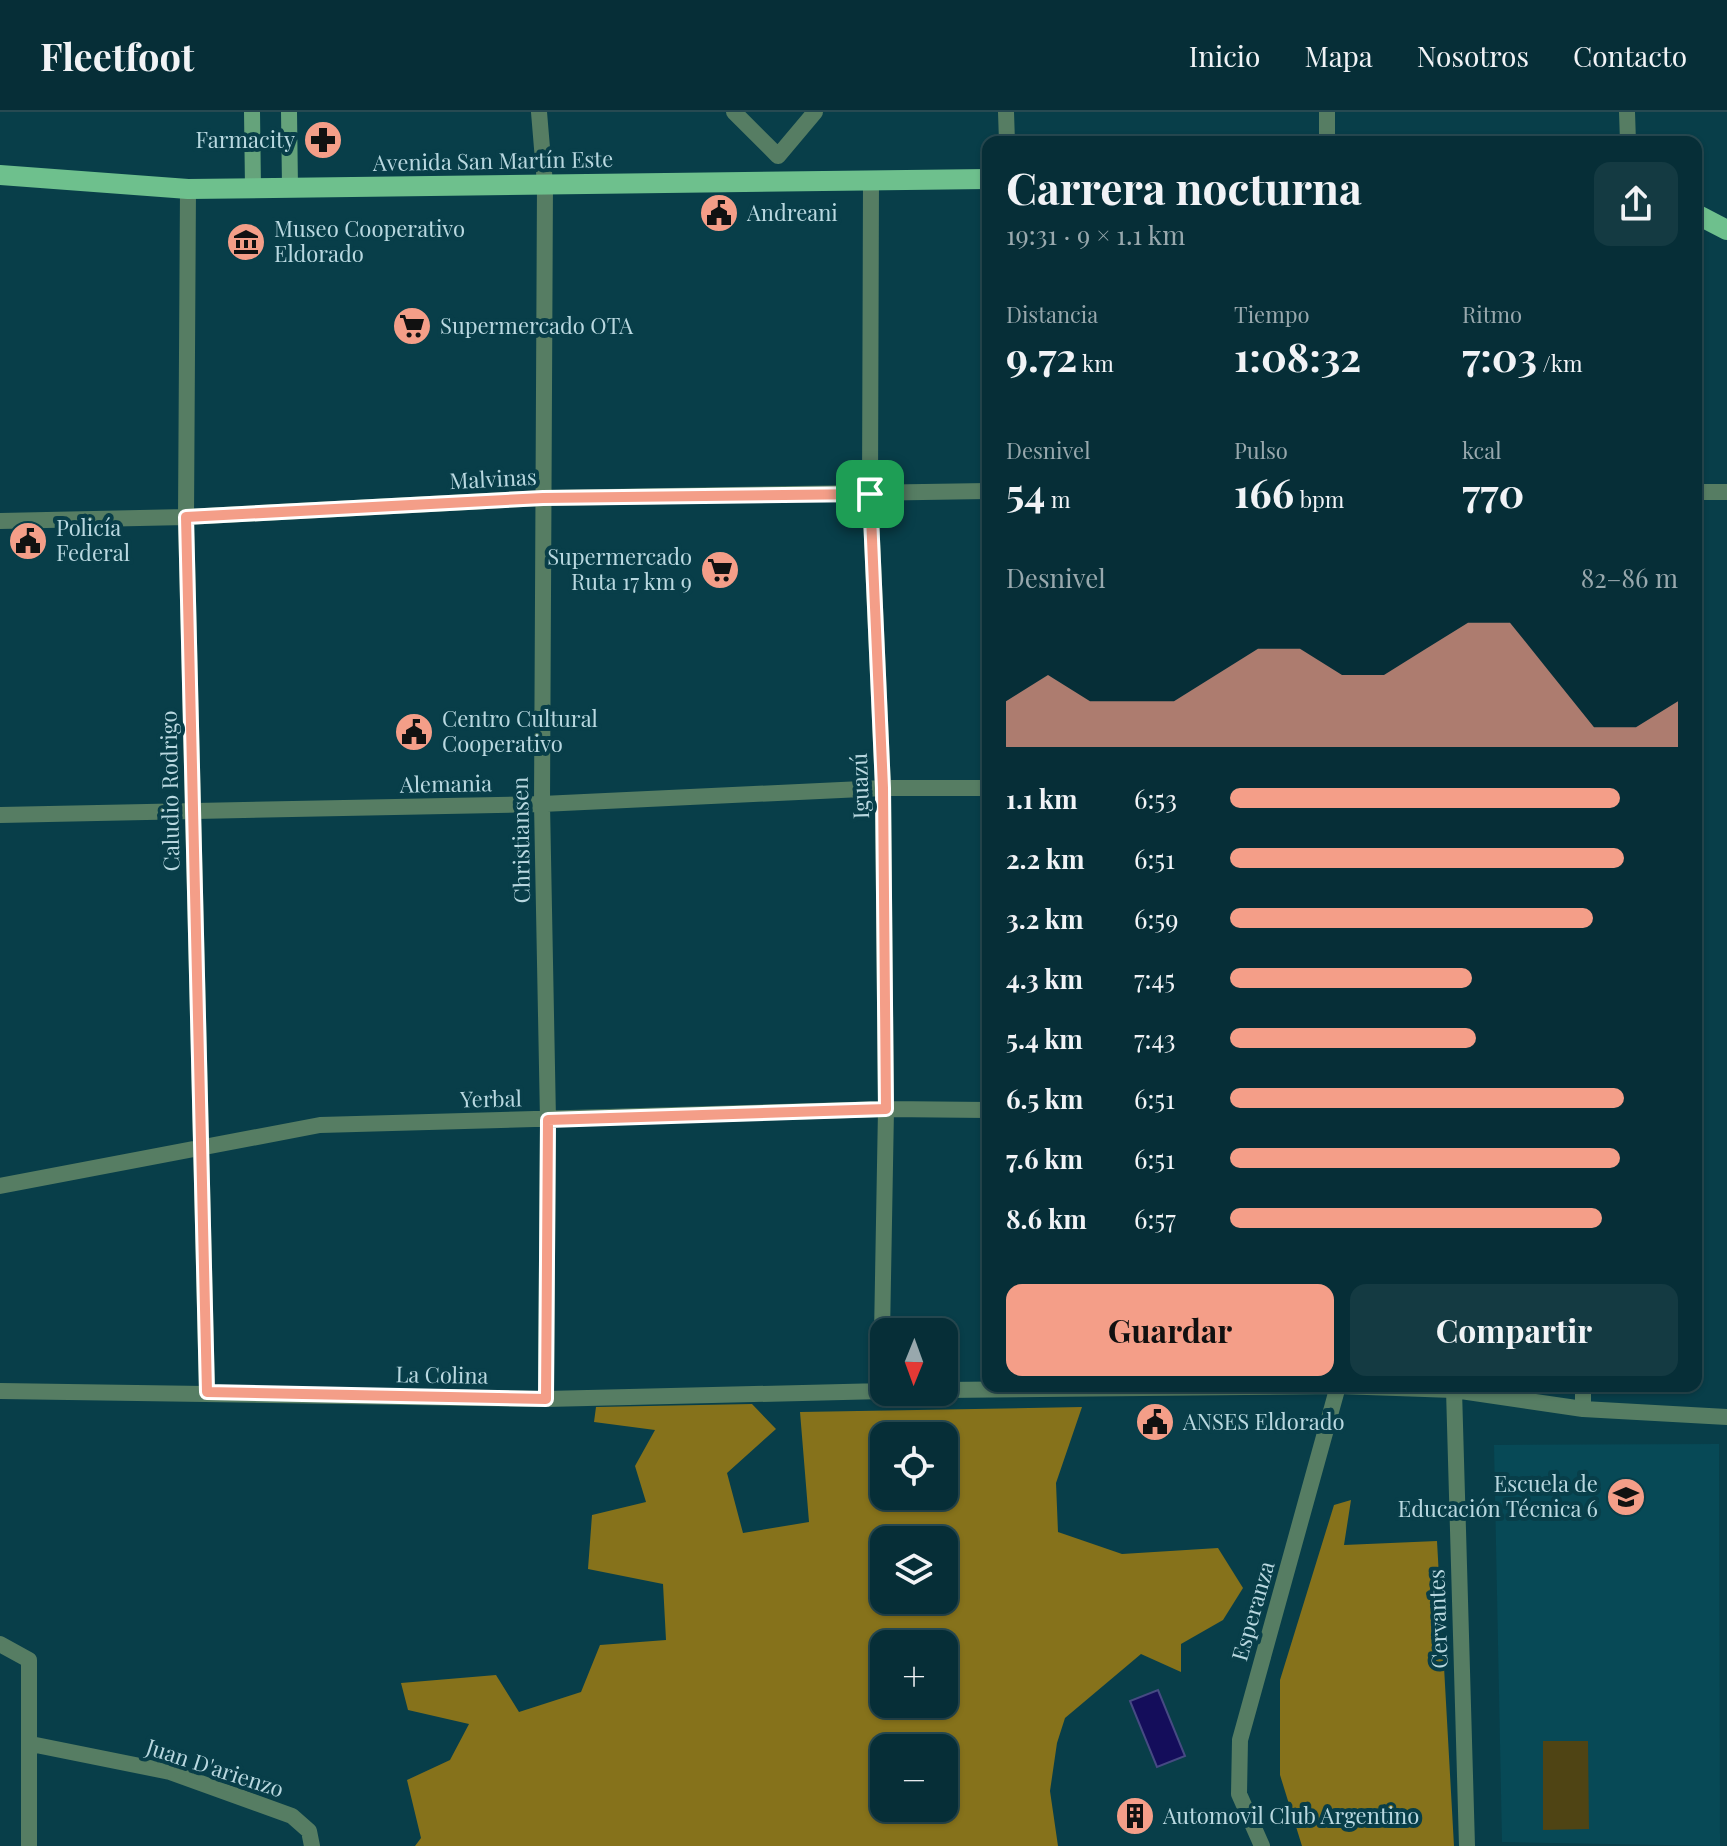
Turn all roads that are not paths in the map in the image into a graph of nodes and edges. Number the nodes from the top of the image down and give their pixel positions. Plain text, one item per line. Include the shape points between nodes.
1 (252, 112) edge
2 (289, 112) edge
3 (539, 112) edge
4 (734, 112) edge
5 (815, 112) edge
6 (1006, 112) edge
7 (1327, 112) edge
8 (1627, 112) edge
9 (1007, 136) edge
10 (1327, 136) edge
11 (1628, 136) edge
12 (778, 156) junction
13 (0, 175) edge
14 (982, 179) edge
15 (871, 181) junction
16 (780, 182) junction
17 (545, 184) junction
18 (290, 187) junction
19 (253, 188) junction
20 (188, 189) junction
21 (1702, 217) edge
22 (1727, 230) edge
23 (982, 491) edge
24 (1702, 492) edge
25 (1727, 492) edge
26 (870, 494) junction
27 (543, 498) junction
28 (186, 517) junction
29 (0, 521) edge
30 (883, 788) junction
31 (982, 788) edge
32 (542, 804) junction
33 (193, 810) junction
34 (0, 815) edge
35 (886, 1109) junction
36 (982, 1110) edge
37 (548, 1120) junction
38 (198, 1148) junction
39 (0, 1186) edge
40 (884, 1318) edge
41 (958, 1390) edge
42 (982, 1390) edge
43 (0, 1391) edge
44 (870, 1391) edge
45 (207, 1392) junction
46 (1336, 1392) edge
47 (1454, 1392) edge
48 (1468, 1392) edge
49 (1583, 1392) edge
50 (546, 1399) junction
51 (1583, 1409) junction
52 (1727, 1417) edge
53 (0, 1644) edge
54 (31, 1744) junction
55 (29, 1846) edge
56 (312, 1846) edge
57 (1262, 1846) edge
58 (1467, 1846) edge

1 - 19 main road
2 - 18 main road
3 - 17 street, Christiansen
4 - 12 street
5 - 12 street
6 - 9 street
7 - 10 street
8 - 11 street
12 - 16 street
13 - 20 main road, Avenida San Martín Este
14 - 15 main road, Avenida San Martín Este
15 - 16 main road, Avenida San Martín Este
15 - 26 street, Iguazú
16 - 17 main road, Avenida San Martín Este
17 - 18 main road, Avenida San Martín Este
17 - 27 street, Christiansen
18 - 19 main road, Avenida San Martín Este
19 - 20 main road, Avenida San Martín Este
20 - 28 street, Caludio Rodrigo
21 - 22 main road
23 - 26 street, Malvinas
24 - 25 street
26 - 27 street, Malvinas
26 - 30 street, Iguazú
27 - 28 street, Malvinas
27 - 32 street, Christiansen
28 - 29 street, Malvinas
28 - 33 street, Caludio Rodrigo
30 - 31 street, Alemania
30 - 32 street, Alemania
30 - 35 street, Iguazú
32 - 33 street, Alemania
32 - 37 street, Christiansen
33 - 34 street, Alemania
33 - 38 street, Caludio Rodrigo
35 - 36 street, Yerbal
35 - 37 street, Yerbal
35 - 40 street, Iguazú
37 - 38 street, Yerbal via 320,1125
37 - 50 street, Christiansen
38 - 39 street, Yerbal
38 - 45 street, Caludio Rodrigo
41 - 42 street
43 - 45 street, La Colina
44 - 50 street, La Colina
45 - 50 street, La Colina
46 - 57 street, Esperanza via 1240,1740 1239,1794
47 - 58 street, Cervantes
48 - 51 street
49 - 51 street
51 - 52 street
53 - 54 street via 29,1660
54 - 55 street
54 - 56 street, Juan D'arienzo via 170,1772 292,1816 309,1831

